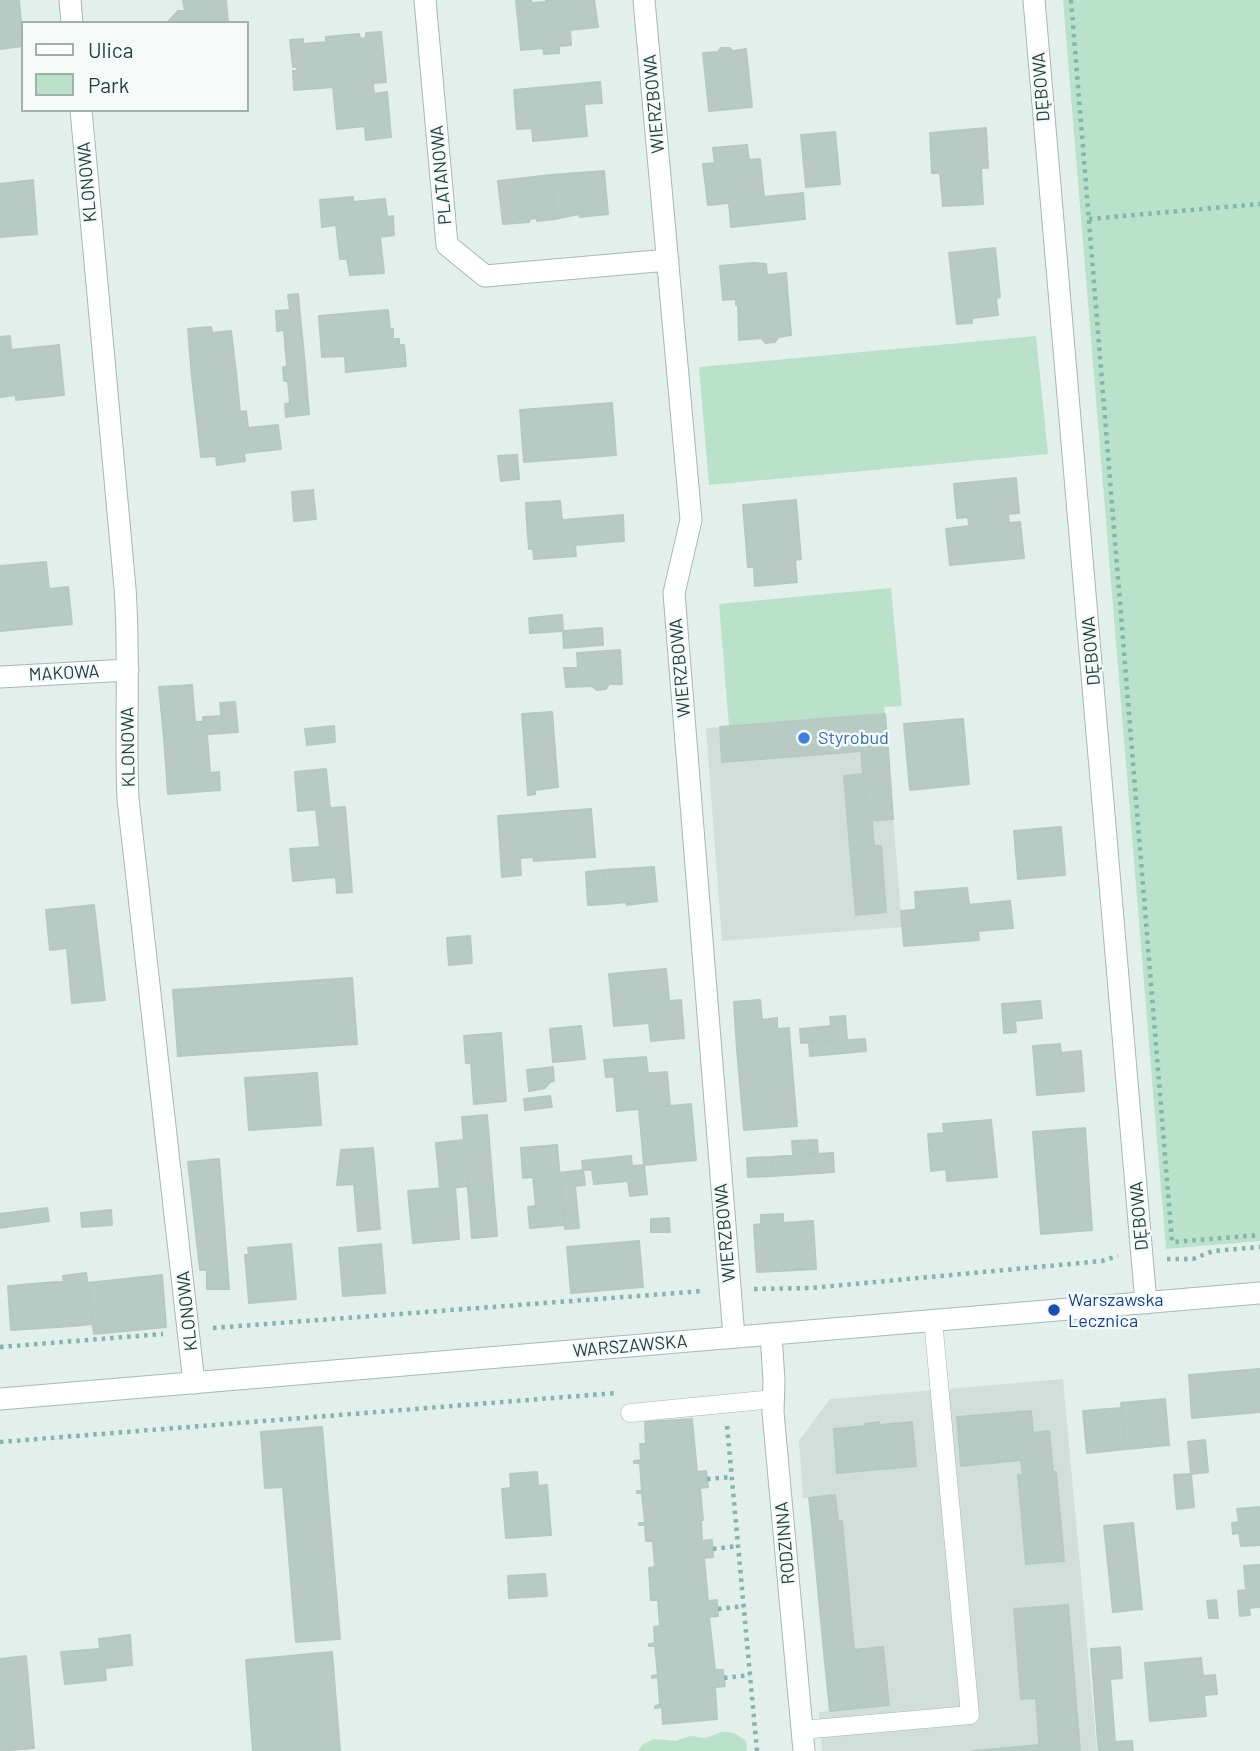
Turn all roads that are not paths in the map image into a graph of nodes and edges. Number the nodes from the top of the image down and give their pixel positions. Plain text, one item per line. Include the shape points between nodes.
1 (70, 0) edge
2 (425, 0) edge
3 (644, 0) edge
4 (1034, 0) edge
5 (72, 21) edge
6 (80, 112) edge
7 (668, 260) junction
8 (128, 670) junction
9 (0, 677) edge
10 (1260, 1293) edge
11 (1146, 1303) junction
12 (933, 1321) junction
13 (771, 1334) junction
14 (734, 1337) junction
15 (194, 1382) junction
16 (0, 1399) edge
17 (774, 1399) junction
18 (630, 1413) dead end
19 (803, 1741) edge

1 - 5 street
2 - 7 street, PLATANOWA via 447,245 485,276
3 - 7 street, WIERZBOWA
4 - 11 street, DĘBOWA
6 - 8 street, KLONOWA via 125,588
7 - 14 street, WIERZBOWA via 691,520 674,593
8 - 9 street, MAKOWA
8 - 15 street, KLONOWA via 128,799
10 - 11 street, WARSZAWSKA
11 - 12 street, WARSZAWSKA
12 - 13 street, WARSZAWSKA
12 - 19 lane via 970,1715
13 - 14 street, WARSZAWSKA
13 - 17 street, RODZINNA
14 - 15 street, WARSZAWSKA
15 - 16 street, WARSZAWSKA
17 - 18 lane
17 - 19 street, RODZINNA

